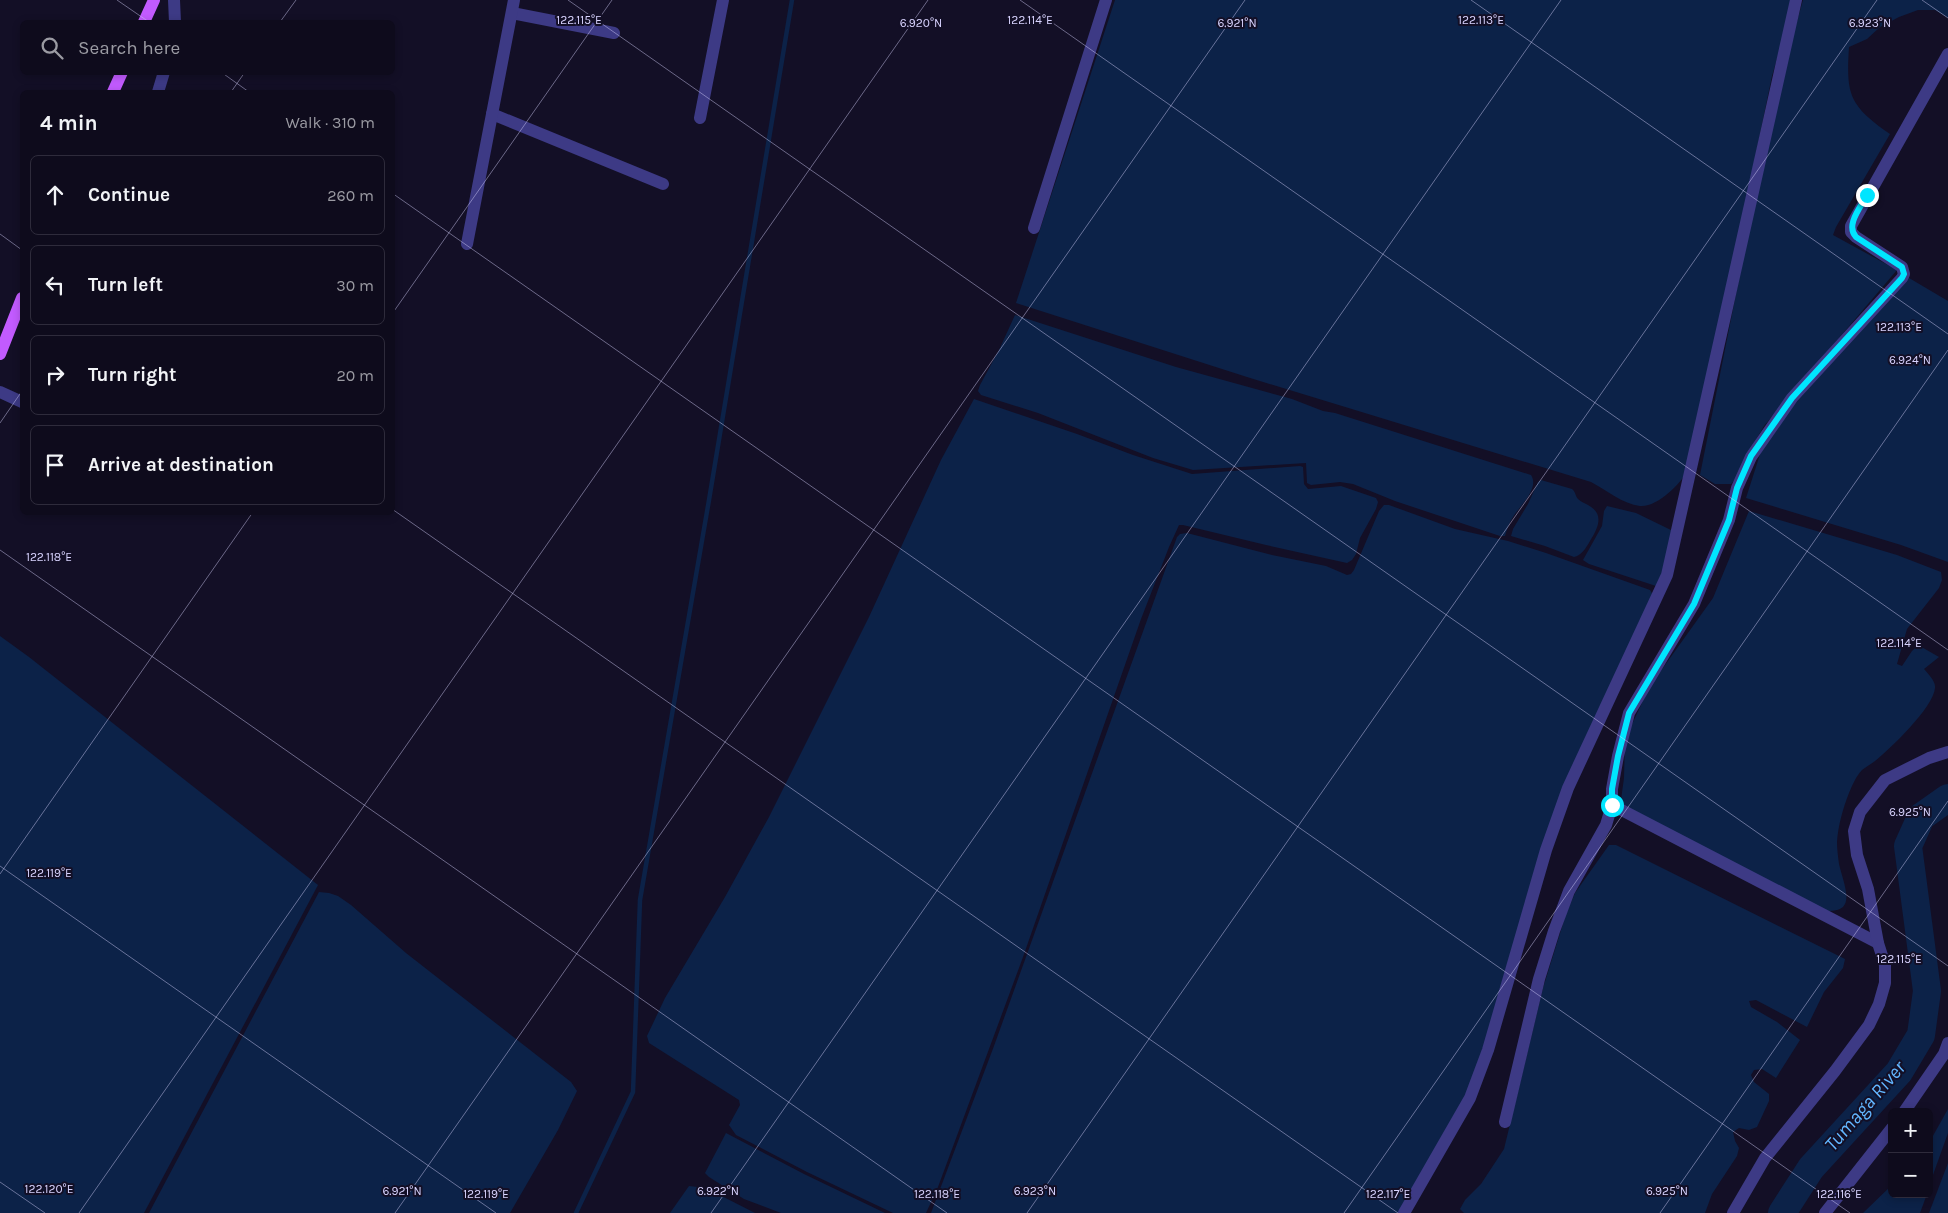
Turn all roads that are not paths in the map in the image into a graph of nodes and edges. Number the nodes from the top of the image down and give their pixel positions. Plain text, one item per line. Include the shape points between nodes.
1 (154, 0) edge
2 (174, 0) edge
3 (723, 0) edge
4 (1106, 0) edge
5 (1796, 0) edge
6 (513, 6) edge
7 (145, 20) edge
8 (175, 20) edge
9 (614, 33) dead end
10 (1948, 54) edge
11 (121, 75) edge
12 (163, 75) edge
13 (114, 90) edge
14 (159, 90) edge
15 (492, 114) junction
16 (700, 118) dead end
17 (663, 184) dead end
18 (1034, 228) dead end
19 (467, 244) dead end
20 (20, 303) edge
21 (0, 354) edge
22 (0, 392) edge
23 (20, 401) edge
24 (1948, 752) edge
25 (1612, 805) junction
26 (1878, 943) junction
27 (1948, 1042) edge
28 (1907, 1108) edge
29 (1505, 1122) dead end
30 (1888, 1133) edge
31 (1404, 1213) edge
32 (1733, 1213) edge
33 (1825, 1213) edge

1 - 7 main road
2 - 8 street
3 - 16 street
4 - 18 street
5 - 31 street via 1667,575 1568,788 1546,850 1488,1050 1470,1098
6 - 9 street
6 - 15 street
10 - 25 street via 1851,226 1856,237 1902,267 1904,274 1792,398 1751,456 1694,604 1629,713 1618,756
11 - 13 main road
12 - 14 street
15 - 17 street
15 - 19 street
20 - 21 main road
22 - 23 street
24 - 26 street via 1885,780 1860,812 1854,831 1857,855 1868,889
25 - 26 street
25 - 29 street via 1606,825 1569,891 1554,931
26 - 32 street via 1885,965 1885,983 1869,1025 1765,1158
27 - 28 street via 1944,1054
30 - 33 street

